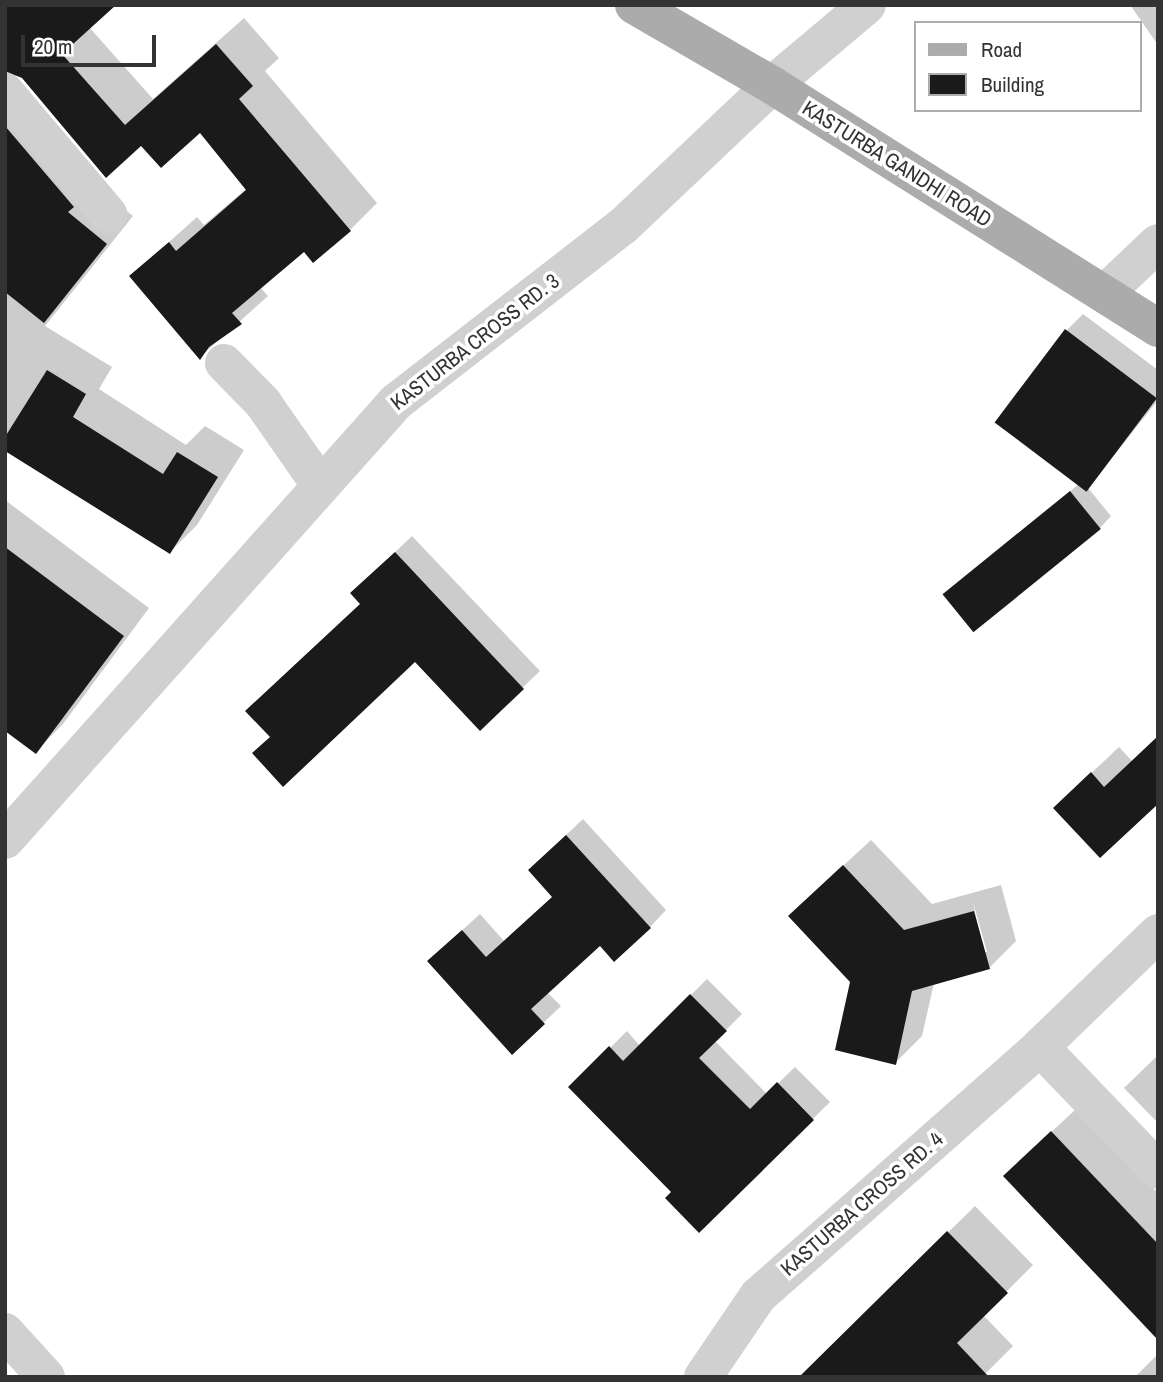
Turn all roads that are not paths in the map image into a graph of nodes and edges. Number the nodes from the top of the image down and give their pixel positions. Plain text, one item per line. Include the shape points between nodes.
1 (634, 5) edge
2 (867, 5) edge
3 (772, 85) junction
4 (5, 92) edge
5 (108, 214) dead end
6 (1158, 243) edge
7 (1104, 294) junction
8 (1158, 328) edge
9 (223, 363) dead end
10 (321, 486) junction
11 (5, 840) edge
12 (1158, 933) edge
13 (1040, 1047) junction
14 (1158, 1170) edge
15 (5, 1332) edge
16 (46, 1377) edge
17 (703, 1377) edge

1 - 3 main road, KASTURBA GANDHI ROAD
2 - 3 street, KASTURBA CROSS RD. 3
3 - 7 main road, KASTURBA GANDHI ROAD
3 - 10 street, KASTURBA CROSS RD. 3 via 622,226 396,402
4 - 5 street
6 - 7 street
7 - 8 main road, KASTURBA GANDHI ROAD
9 - 10 street via 262,403
10 - 11 street, KASTURBA CROSS RD. 3
12 - 13 street, KASTURBA CROSS RD. 4
13 - 14 street
13 - 17 street, KASTURBA CROSS RD. 4 via 758,1296
15 - 16 street

